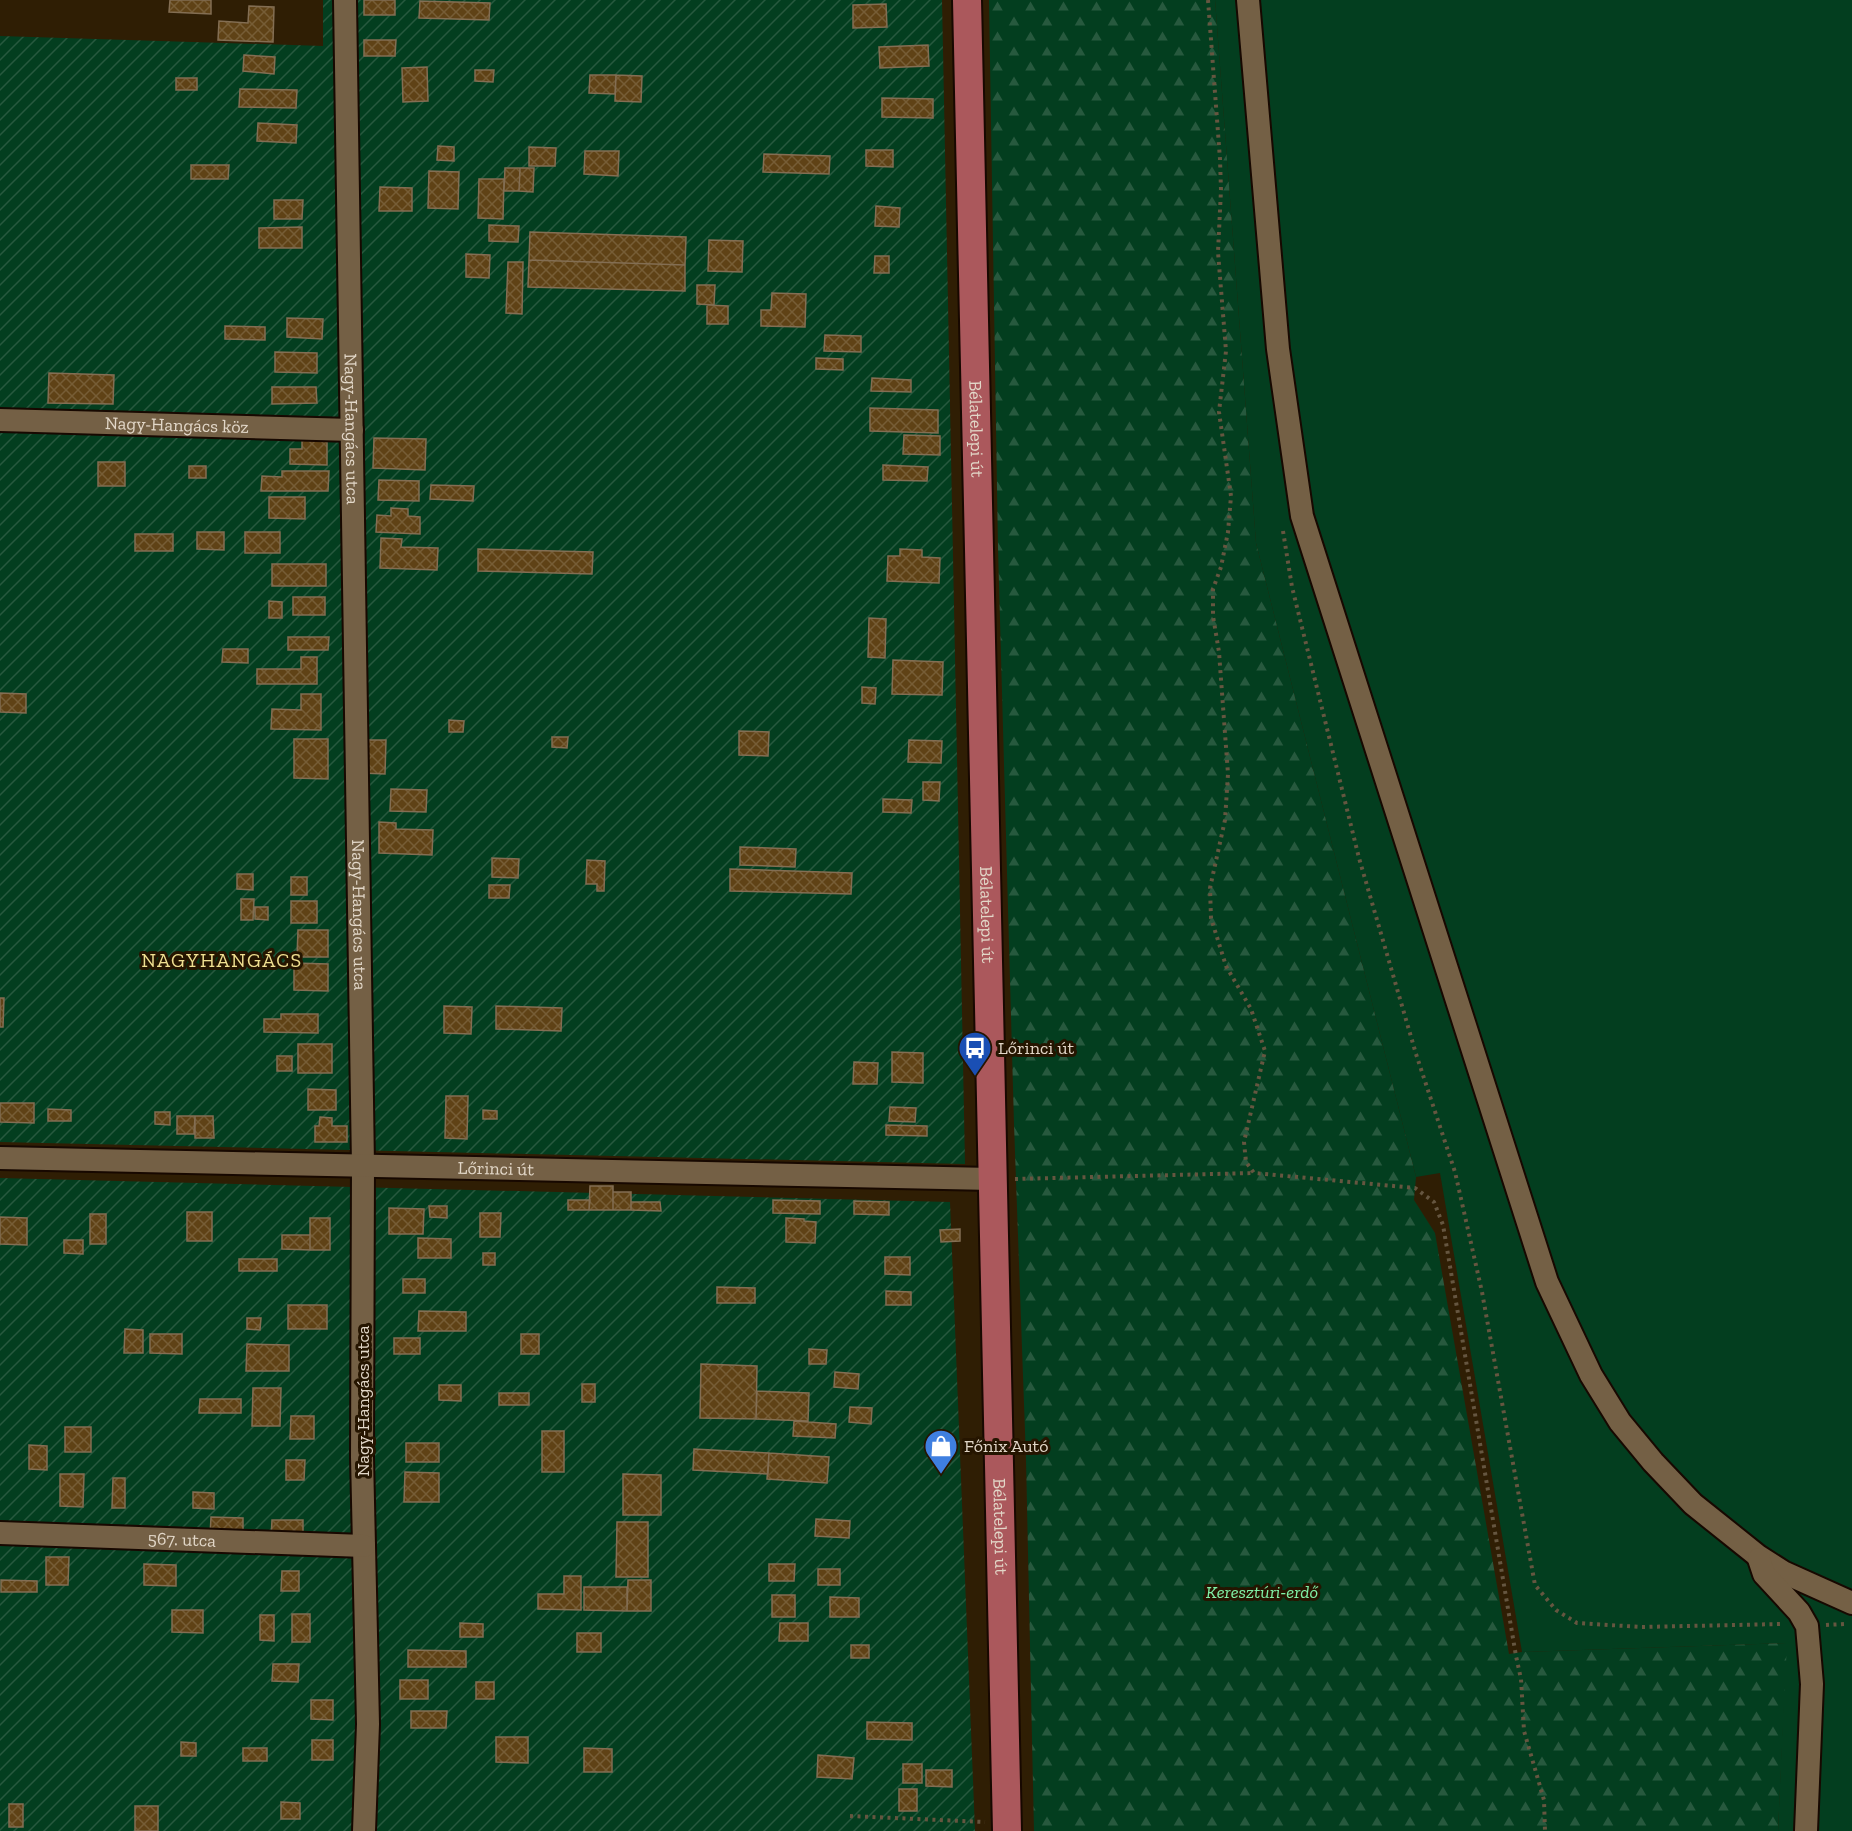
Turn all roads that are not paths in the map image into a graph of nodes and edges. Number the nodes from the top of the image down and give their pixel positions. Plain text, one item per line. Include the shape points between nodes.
1 (345, 0) edge
2 (967, 0) edge
3 (1248, 0) edge
4 (0, 420) edge
5 (352, 430) junction
6 (0, 1158) edge
7 (363, 1166) junction
8 (992, 1179) junction
9 (0, 1533) edge
10 (364, 1546) junction
11 (1758, 1556) junction
12 (1852, 1603) edge
13 (1006, 1827) edge
14 (364, 1831) edge
15 (1806, 1831) edge

1 - 5 street, Nagy-Hangács utca
2 - 8 main road, Bélatelepi út
3 - 11 street via 1278,349 1302,516 1547,1282 1591,1376 1620,1422 1693,1504
4 - 5 street, Nagy-Hangács köz
5 - 7 street, Nagy-Hangács utca
6 - 7 street, Lőrinci út
7 - 8 street, Lőrinci út
7 - 10 street, Nagy-Hangács utca
8 - 13 main road, Bélatelepi út
9 - 10 street, 567. utca
10 - 14 street, Nagy-Hangács utca via 368,1724
11 - 12 street via 1783,1572
11 - 15 street via 1764,1574 1807,1626 1812,1684

